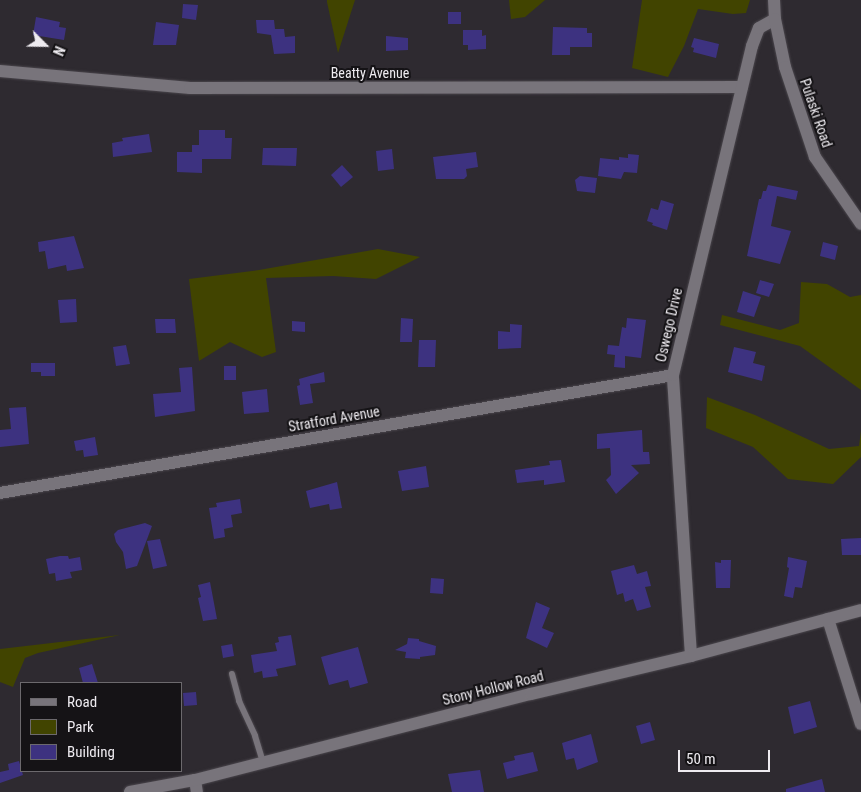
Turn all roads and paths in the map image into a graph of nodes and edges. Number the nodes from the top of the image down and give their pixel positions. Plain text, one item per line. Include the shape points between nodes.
1 (774, 0) edge
2 (775, 19) junction
3 (0, 72) edge
4 (742, 87) junction
5 (861, 224) edge
6 (673, 375) junction
7 (0, 493) edge
8 (861, 610) edge
9 (828, 619) junction
10 (691, 656) junction
11 (232, 674) dead end
12 (861, 724) edge
13 (263, 762) junction
14 (196, 786) edge
15 (130, 792) edge

1 - 2 street, Pulaski Road
2 - 4 street, Oswego Drive via 759,28
2 - 5 street, Pulaski Road via 785,67 815,157
3 - 4 street, Beatty Avenue via 190,88
4 - 6 street, Oswego Drive
6 - 7 street, Stratford Avenue
6 - 10 street, Oswego Drive
8 - 9 street, Stony Hollow Road
9 - 10 street, Stony Hollow Road
9 - 12 street
10 - 13 street, Stony Hollow Road
11 - 13 lane
13 - 14 street, Stony Hollow Road
14 - 15 street, Stony Hollow Road

